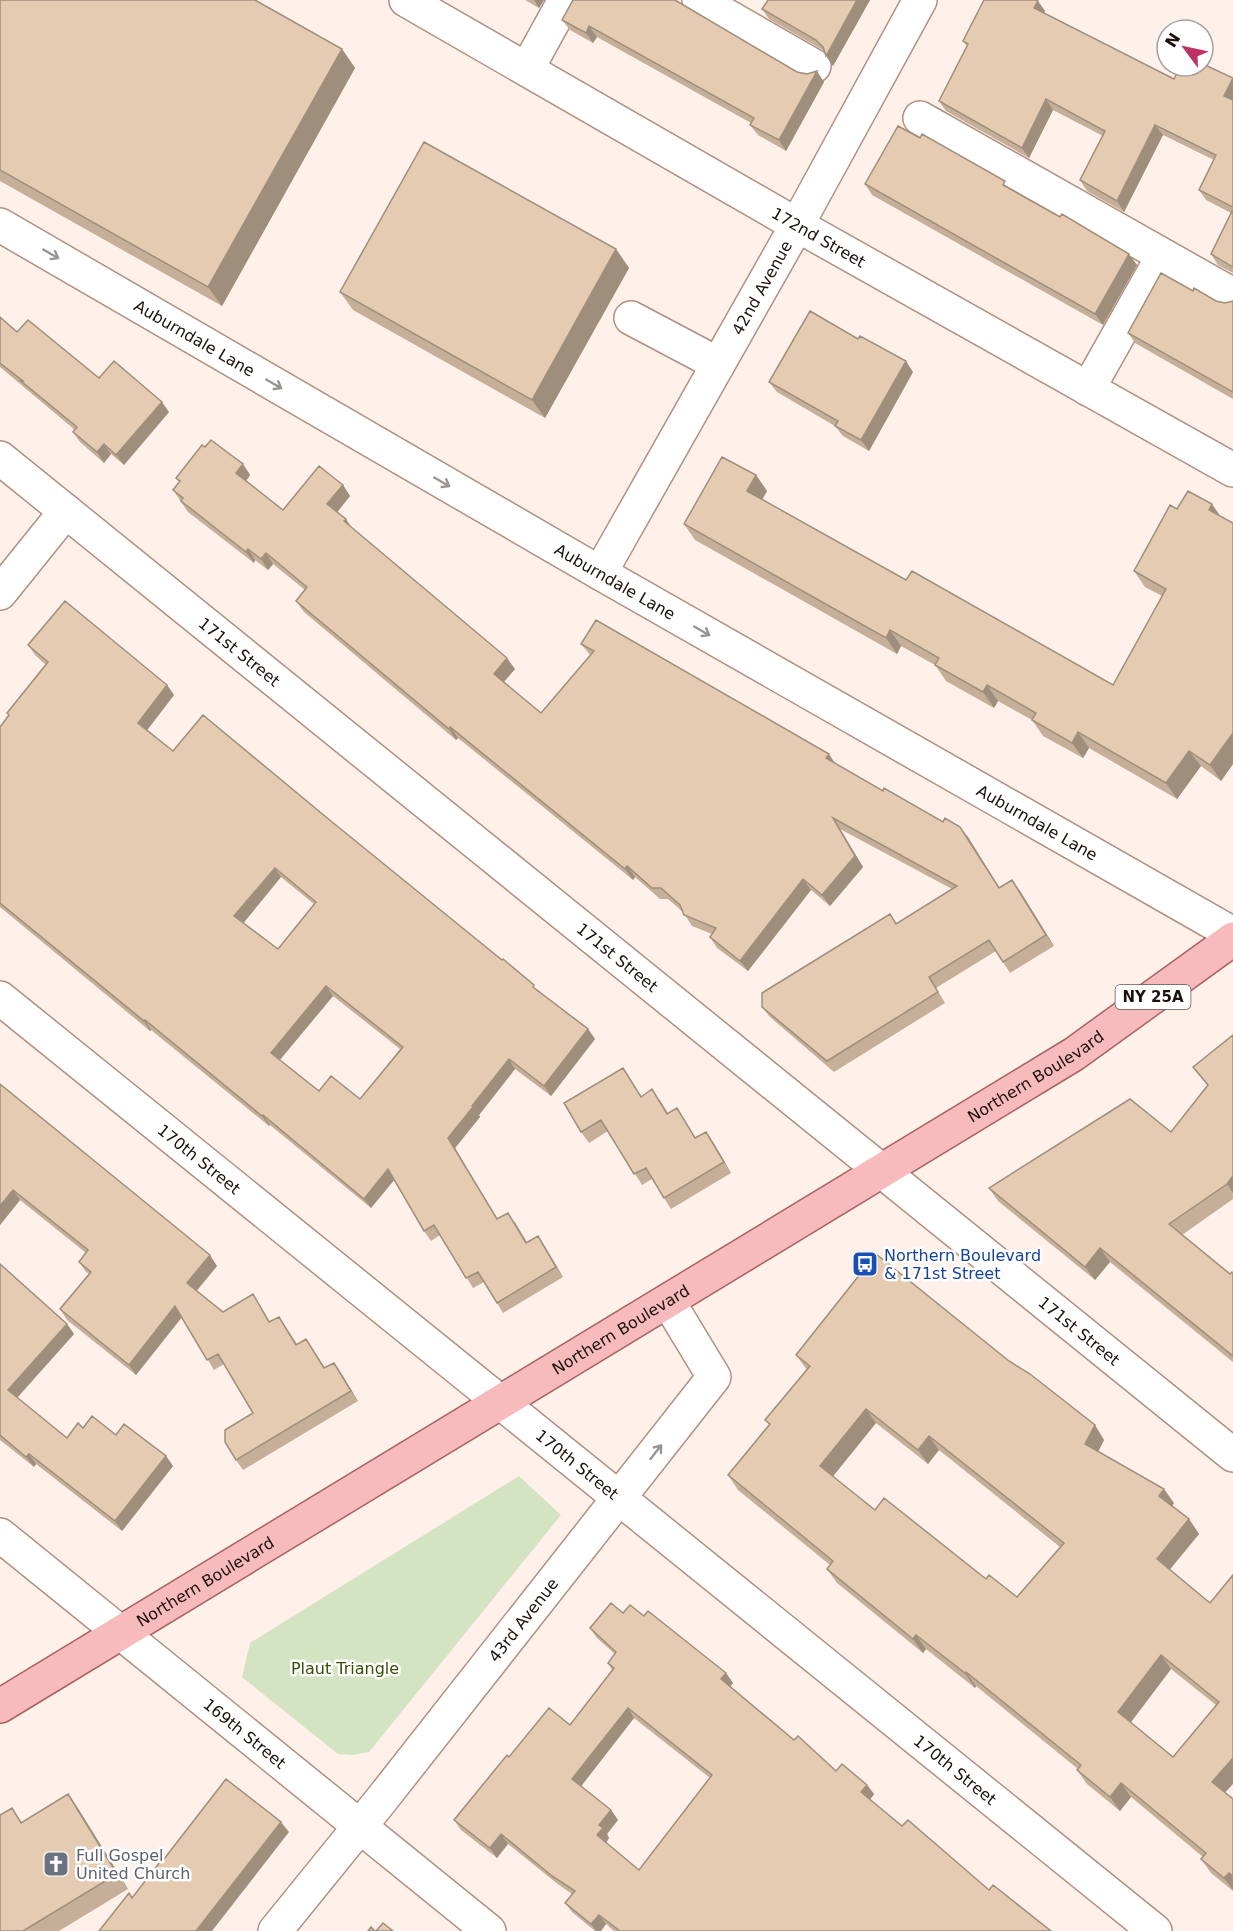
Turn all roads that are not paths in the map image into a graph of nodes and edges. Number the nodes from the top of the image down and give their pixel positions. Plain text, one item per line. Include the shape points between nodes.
1 (406, 0) edge
2 (565, 0) edge
3 (699, 0) edge
4 (920, 0) edge
5 (814, 66) dead end
6 (526, 69) junction
7 (920, 118) dead end
8 (0, 225) edge
9 (797, 225) junction
10 (1163, 256) junction
11 (1233, 295) edge
12 (631, 318) dead end
13 (718, 364) junction
14 (1088, 390) junction
15 (0, 458) edge
16 (1233, 470) edge
17 (66, 511) junction
18 (600, 573) junction
19 (0, 593) edge
20 (1233, 934) edge
21 (1233, 939) edge
22 (0, 998) edge
23 (882, 1171) junction
24 (668, 1300) junction
25 (500, 1402) junction
26 (1233, 1455) edge
27 (620, 1498) junction
28 (0, 1535) edge
29 (120, 1632) junction
30 (0, 1706) edge
31 (360, 1826) junction
32 (275, 1931) edge
33 (489, 1931) edge
34 (1155, 1931) edge

1 - 6 street, 172nd Street
2 - 6 street
3 - 5 street
4 - 9 street, 42nd Avenue
6 - 9 street, 172nd Street
7 - 10 street
8 -> 18 street, Auburndale Lane
9 - 13 street, 42nd Avenue
9 - 14 street, 172nd Street
10 - 11 street
10 - 14 street
12 - 13 street
13 - 18 street, 42nd Avenue
14 - 16 street, 172nd Street
15 - 17 street, 171st Street
17 - 19 street
17 - 23 street, 171st Street
18 -> 20 street, Auburndale Lane
21 - 23 main road, Northern Boulevard / NY 25A via 1074,1054
22 - 25 street, 170th Street
23 - 24 main road, Northern Boulevard
23 - 26 street, 171st Street
24 - 25 main road, Northern Boulevard
27 -> 24 street, 43rd Avenue via 714,1377
25 - 27 street, 170th Street
25 - 29 main road, Northern Boulevard
27 - 31 street, 43rd Avenue
27 - 34 street, 170th Street
28 - 29 street, 169th Street
29 - 30 main road, Northern Boulevard
29 - 31 street, 169th Street
31 - 32 street, 43rd Avenue
31 - 33 street, 169th Street

